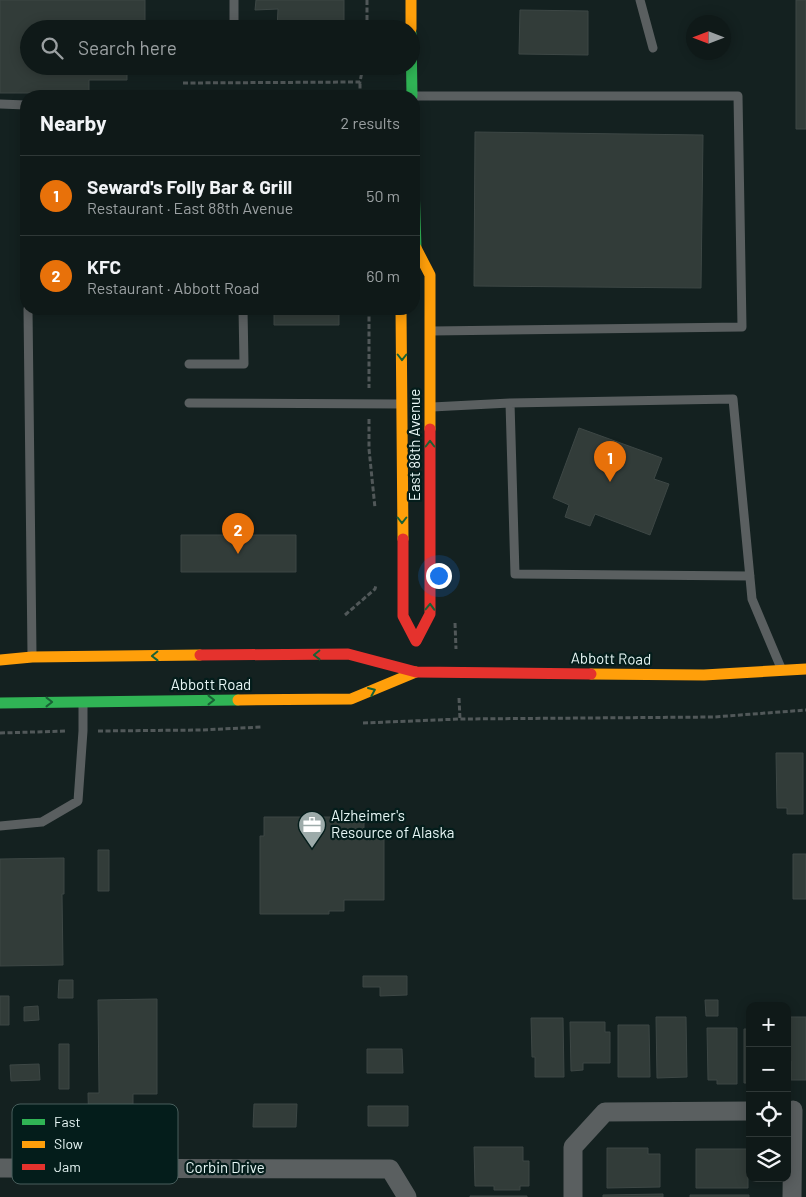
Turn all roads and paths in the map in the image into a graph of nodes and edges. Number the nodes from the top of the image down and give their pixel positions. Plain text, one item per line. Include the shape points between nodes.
1 (234, 0) edge
2 (366, 0) edge
3 (411, 0) edge
4 (640, 0) edge
5 (234, 20) edge
6 (366, 20) edge
7 (411, 20) edge
8 (653, 48) dead end
9 (361, 75) edge
10 (412, 75) edge
11 (360, 82) junction
12 (183, 83) dead end
13 (360, 90) edge
14 (412, 90) edge
15 (420, 96) edge
16 (0, 104) edge
17 (20, 104) edge
18 (420, 258) edge
19 (28, 315) edge
20 (243, 315) edge
21 (369, 315) edge
22 (401, 315) edge
23 (429, 331) junction
24 (188, 364) dead end
25 (189, 403) dead end
26 (510, 403) junction
27 (369, 404) junction
28 (402, 404) junction
29 (429, 407) junction
30 (376, 518) dead end
31 (750, 576) junction
32 (377, 581) dead end
33 (346, 615) dead end
34 (416, 649) junction
35 (32, 657) junction
36 (0, 660) edge
37 (806, 669) edge
38 (782, 671) junction
39 (416, 672) junction
40 (83, 701) junction
41 (0, 704) edge
42 (806, 710) edge
43 (460, 719) dead end
44 (0, 826) edge
45 (795, 1110) edge
46 (746, 1111) edge
47 (178, 1168) edge
48 (407, 1197) edge
49 (573, 1197) edge
50 (792, 1197) edge

1 - 5 lane
2 - 6 path
3 - 7 main road
4 - 8 lane
9 - 11 path
10 - 14 main road
11 - 12 path
11 - 13 path
15 - 23 lane via 738,96 742,327
16 - 17 lane
18 - 23 main road, East 88th Avenue via 430,275
19 - 35 lane
20 - 24 lane via 244,364
21 - 27 path
22 -> 28 main road, East 88th Avenue
23 - 29 main road, East 88th Avenue
25 - 27 lane
26 - 29 lane
26 - 31 lane via 733,399
26 - 31 lane via 514,574
27 - 28 lane
27 - 30 path via 369,449
28 -> 34 main road, East 88th Avenue via 403,616
34 -> 29 main road, East 88th Avenue via 430,614
31 - 38 lane via 752,599
32 - 33 path via 375,589
34 - 39 main road, East 88th Avenue
35 - 36 main road, Abbott Road
39 -> 35 main road, Abbott Road via 348,654
37 - 38 main road, Abbott Road
38 - 39 main road, Abbott Road via 704,675
40 -> 39 main road, Abbott Road via 351,699
41 -> 40 main road, Abbott Road
40 - 44 lane via 78,801 42,822
42 - 43 path via 714,717
45 - 50 street
46 - 49 street via 605,1112 573,1147
47 - 48 street, Corbin Drive via 390,1169

